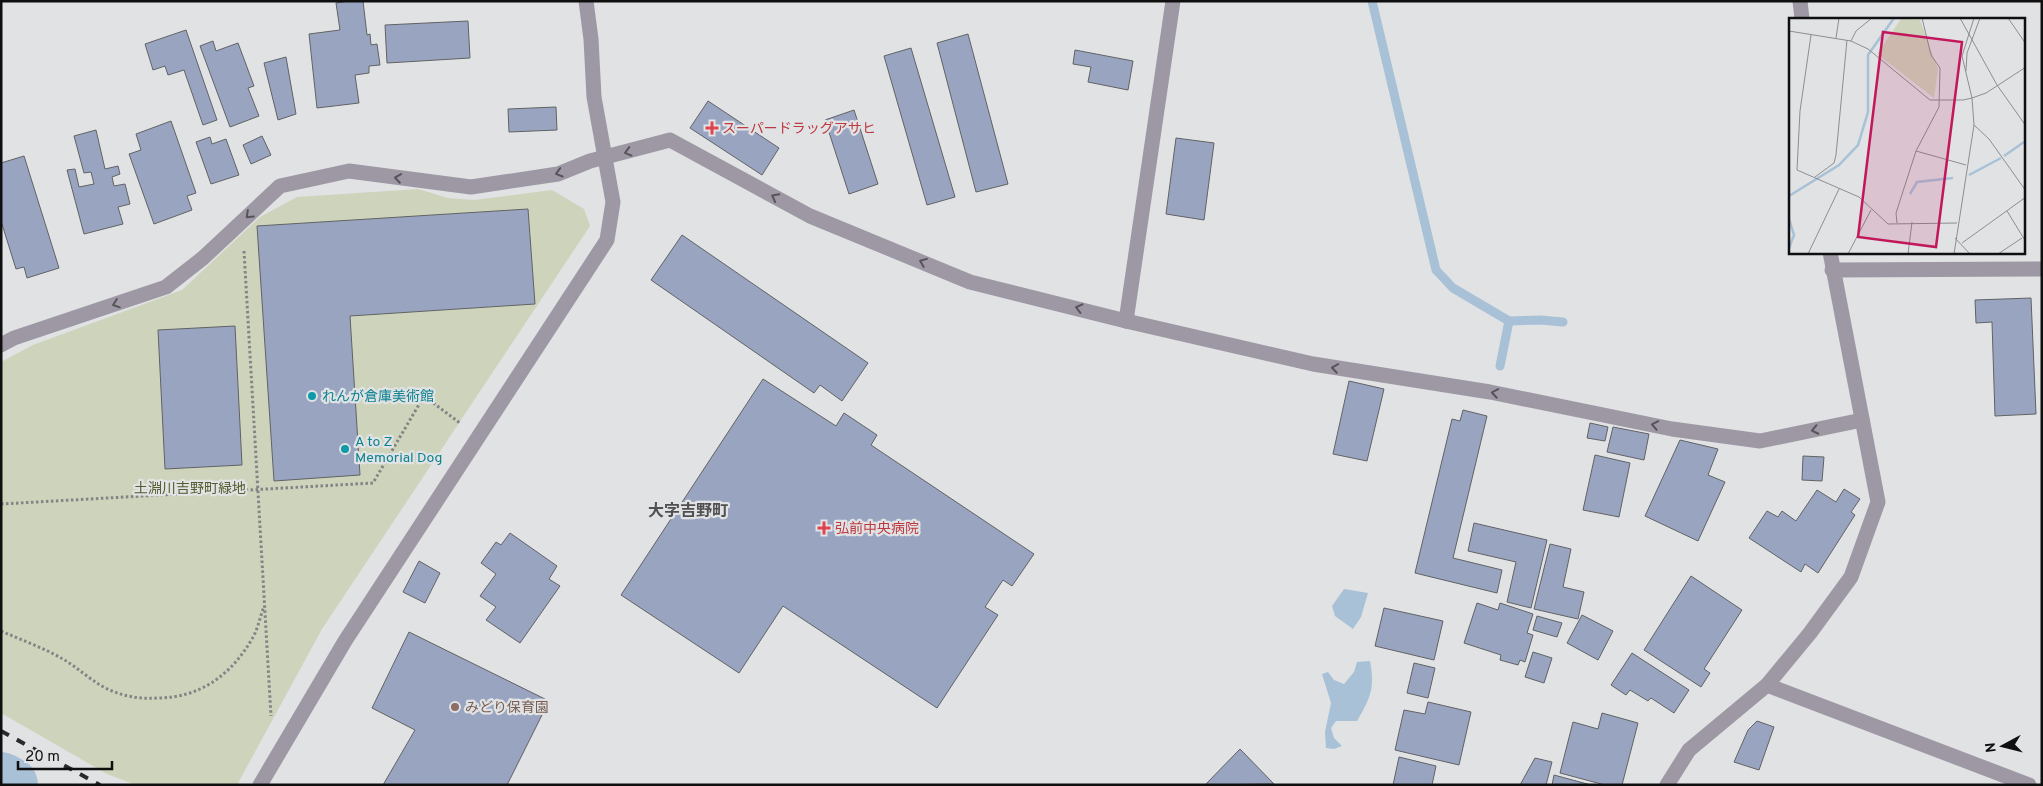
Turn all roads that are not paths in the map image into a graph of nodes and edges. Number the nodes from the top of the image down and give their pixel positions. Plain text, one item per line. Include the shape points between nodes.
1 (586, 1) edge
2 (1173, 1) edge
3 (1800, 1) edge
4 (1802, 18) edge
5 (605, 158) junction
6 (1830, 254) edge
7 (2042, 269) edge
8 (1832, 270) junction
9 (1126, 321) junction
10 (1, 345) edge
11 (1862, 420) junction
12 (1767, 686) junction
13 (260, 785) edge
14 (1667, 785) edge
15 (2028, 785) edge

1 - 5 street via 594,97
2 - 9 street
3 - 4 street
9 -> 5 street via 970,282 810,216 670,140
5 -> 10 street via 558,174 471,187 349,171 280,186 203,258 166,287
5 - 13 street via 613,202 607,240 344,641
6 - 8 street
7 - 8 street
8 - 11 street
11 -> 9 street via 1760,441 1672,429 1490,392 1313,364
11 - 12 street via 1878,502 1851,577
12 - 14 street via 1689,750
12 - 15 street

